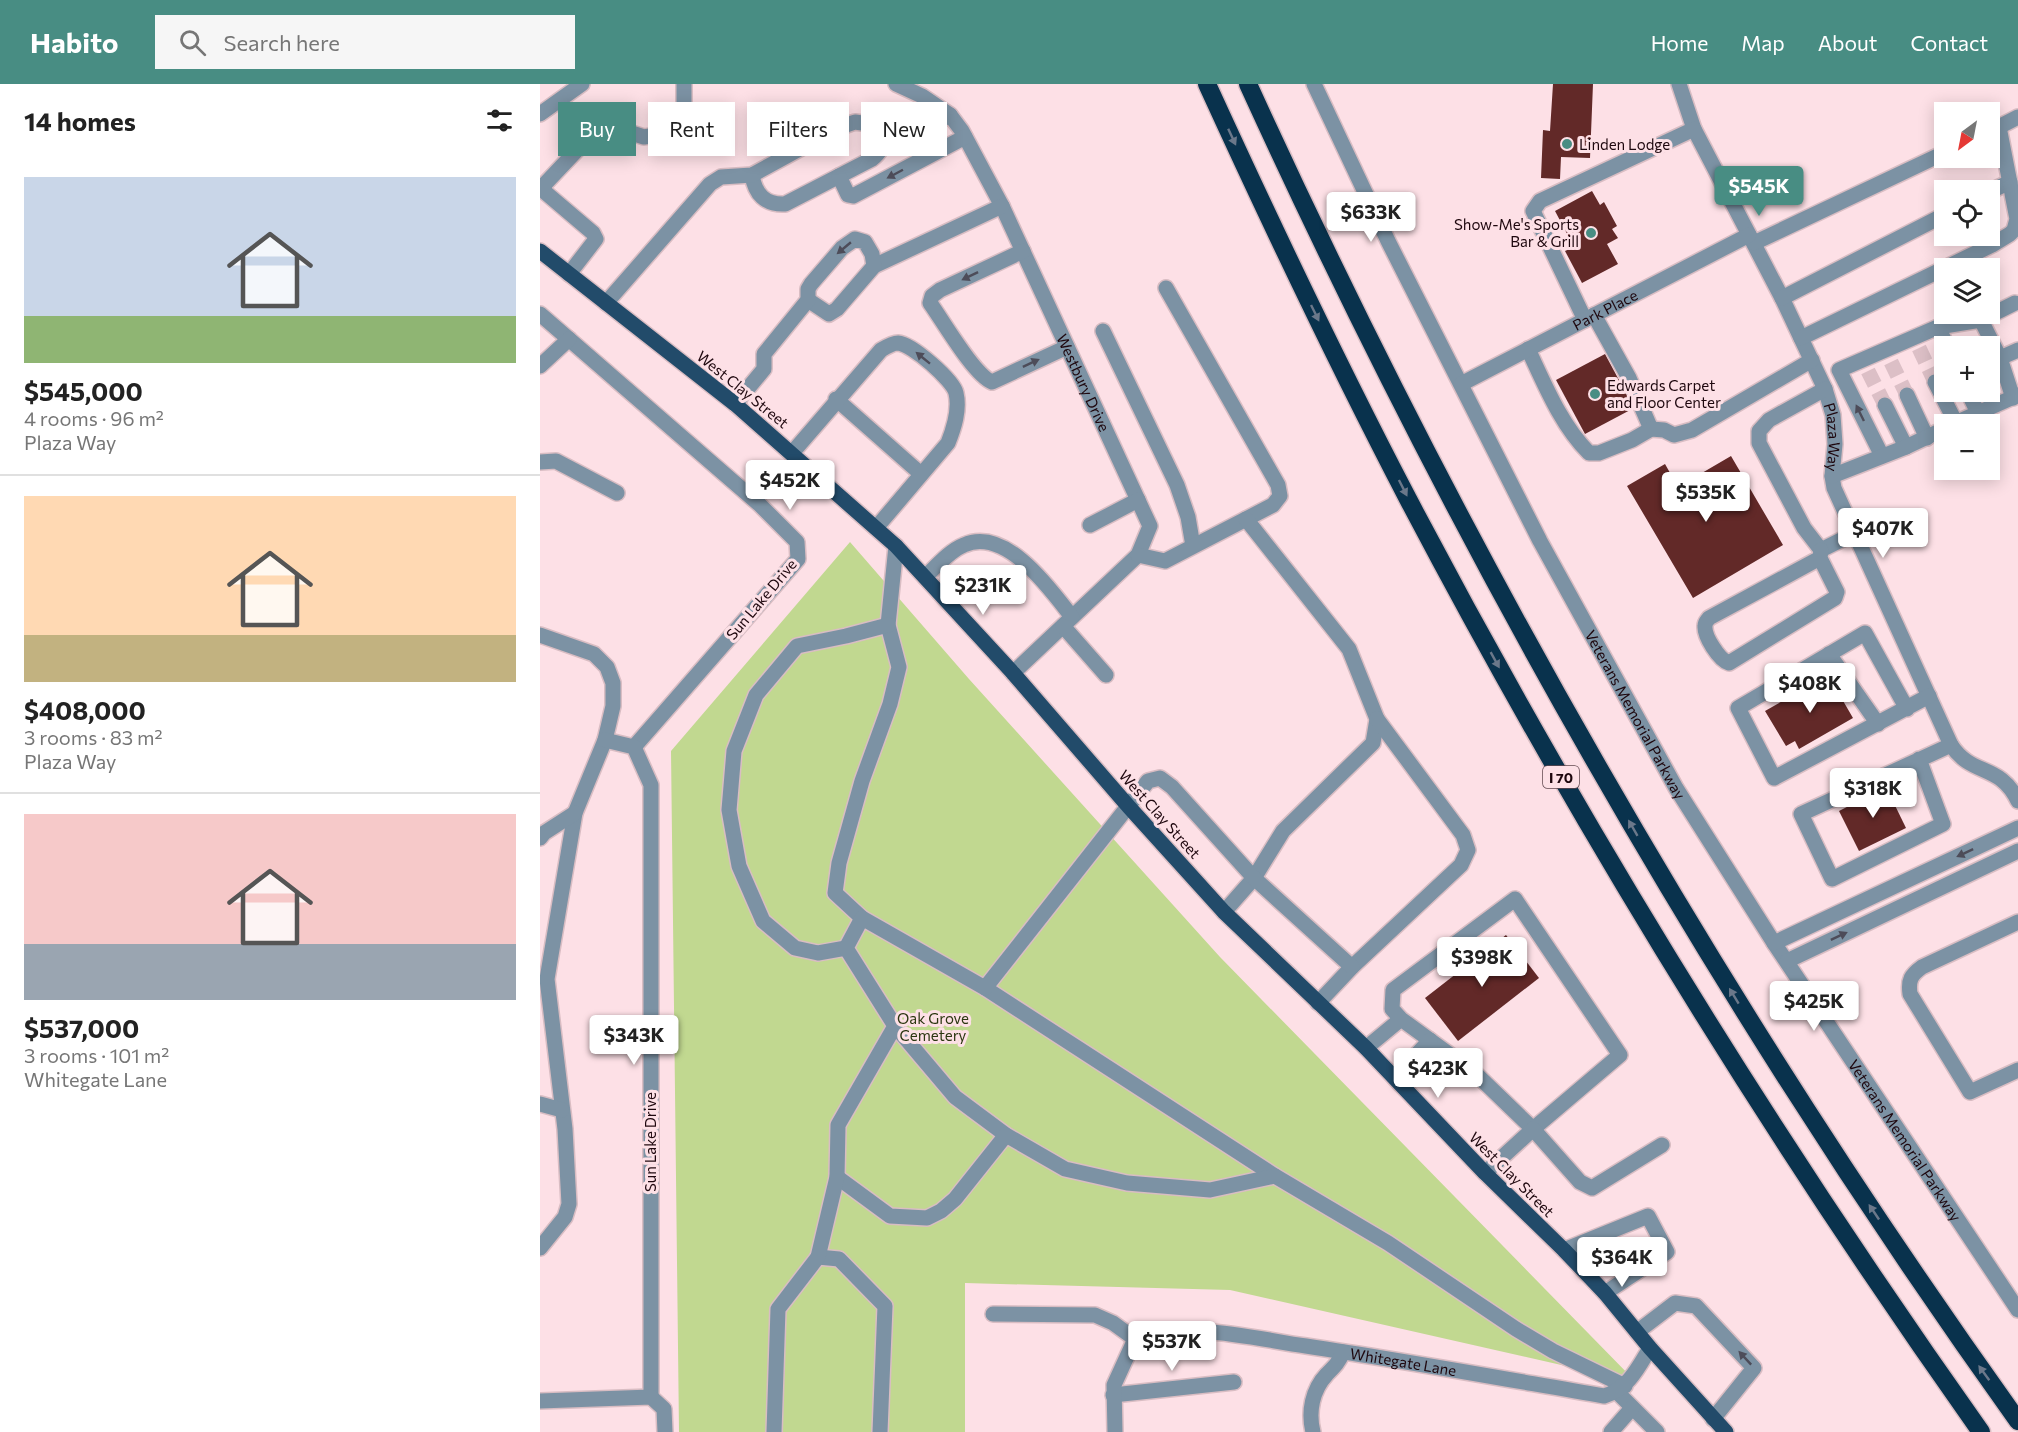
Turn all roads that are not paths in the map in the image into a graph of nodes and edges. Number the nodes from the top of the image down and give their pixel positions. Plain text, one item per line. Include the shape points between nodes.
1 (582, 84) edge
2 (684, 84) edge
3 (1208, 84) edge
4 (1248, 84) edge
5 (1314, 84) edge
6 (1679, 84) edge
7 (904, 85) edge
8 (540, 114) edge
9 (950, 115) junction
10 (947, 117) edge
11 (2018, 117) edge
12 (861, 123) edge
13 (2000, 126) edge
14 (1694, 129) junction
15 (965, 137) junction
16 (2000, 149) edge
17 (874, 156) edge
18 (1934, 157) edge
19 (752, 175) junction
20 (839, 176) junction
21 (2010, 182) junction
22 (2000, 187) edge
23 (1002, 206) junction
24 (1934, 220) edge
25 (1752, 239) junction
26 (540, 251) edge
27 (1023, 251) junction
28 (874, 266) junction
29 (569, 274) junction
30 (1166, 288) dead end
31 (1782, 298) junction
32 (808, 300) junction
33 (606, 303) junction
34 (2015, 303) dead end
35 (2000, 310) edge
36 (540, 314) edge
37 (1590, 317) junction
38 (1956, 324) edge
39 (1938, 327) junction
40 (1103, 331) dead end
41 (1942, 336) edge
42 (1801, 338) junction
43 (569, 339) junction
44 (1067, 347) junction
45 (1528, 349) junction
46 (2018, 350) edge
47 (2000, 358) joint
48 (1812, 360) junction
49 (540, 366) edge
50 (1461, 384) junction
51 (1825, 389) junction
52 (1907, 395) tunnel mouth
53 (2016, 397) edge
54 (836, 399) junction
55 (1973, 402) edge
56 (735, 404) junction
57 (1885, 405) tunnel mouth
58 (1978, 413) joint
59 (1651, 429) junction
60 (1934, 434) edge
61 (1927, 438) junction
62 (1906, 447) junction
63 (792, 453) junction
64 (1882, 456) junction
65 (540, 462) edge
66 (921, 474) junction
67 (1832, 476) junction
68 (617, 493) dead end
69 (1138, 500) junction
70 (1246, 519) junction
71 (1089, 525) dead end
72 (876, 528) junction
73 (1853, 534) junction
74 (896, 546) junction
75 (1193, 546) junction
76 (1820, 554) junction
77 (1138, 555) junction
78 (925, 577) junction
79 (1068, 622) junction
80 (888, 625) junction
81 (540, 635) edge
82 (1829, 654) junction
83 (1013, 673) junction
84 (1106, 675) dead end
85 (1929, 696) junction
86 (1907, 709) junction
87 (1377, 719) junction
88 (1878, 724) junction
89 (605, 740) junction
90 (1951, 745) junction
91 (634, 747) junction
92 (1918, 759) junction
93 (2018, 801) edge
94 (1129, 807) junction
95 (575, 813) junction
96 (2018, 828) edge
97 (540, 838) edge
98 (2018, 851) edge
99 (1254, 878) junction
100 (1224, 912) junction
101 (862, 918) junction
102 (2018, 922) edge
103 (1774, 943) junction
104 (846, 948) junction
105 (1786, 961) junction
106 (1352, 967) junction
107 (544, 977) edge
108 (985, 988) junction
109 (1318, 1003) junction
110 (1401, 1019) junction
111 (895, 1026) junction
112 (1430, 1040) junction
113 (1366, 1048) junction
114 (2018, 1070) edge
115 (1395, 1078) junction
116 (540, 1104) edge
117 (562, 1110) junction
118 (1533, 1129) junction
119 (1006, 1135) junction
120 (1662, 1145) dead end
121 (1485, 1173) junction
122 (1275, 1176) junction
123 (837, 1177) junction
124 (540, 1248) edge
125 (1564, 1250) junction
126 (818, 1257) junction
127 (1605, 1293) junction
128 (2018, 1310) edge
129 (993, 1314) dead end
130 (1637, 1332) junction
131 (1135, 1339) junction
132 (1650, 1348) junction
133 (1343, 1352) junction
134 (1234, 1382) dead end
135 (1621, 1389) junction
136 (1113, 1395) junction
137 (651, 1397) junction
138 (540, 1401) edge
139 (1632, 1408) junction
140 (2018, 1421) edge
141 (1720, 1428) edge
142 (665, 1432) edge
143 (774, 1432) edge
144 (880, 1432) edge
145 (1115, 1432) edge
146 (1313, 1432) edge
147 (1611, 1432) edge
148 (1657, 1432) edge
149 (1981, 1432) edge

1 - 8 street
2 - 29 street via 684,122 679,131 644,137 610,126 595,131 543,186 596,239
3 -> 149 highway, I 70 via 1407,497 1560,775 1710,1028 1821,1199
140 -> 4 highway, I 70 via 1799,1099 1578,732 1438,477
5 - 50 street, Veterans Memorial Parkway
6 - 14 street, Plaza Way
7 - 9 street, Westbury Drive
9 - 10 street
9 - 15 street, Westbury Drive
11 - 13 street
12 - 19 street via 838,128
14 - 25 street, Plaza Way
14 - 37 street via 1540,201 1533,212
15 -> 20 street via 853,196 848,195
15 - 23 street, Westbury Drive
16 - 21 street
17 - 20 street
18 - 25 street, Park Place
19 - 20 street via 759,196 777,204 785,204
19 - 33 street via 721,177 710,184
21 - 22 street
21 - 42 street via 2018,219 2010,234
23 - 27 street, Westbury Drive
23 - 28 street
24 - 31 street
25 - 31 street, Plaza Way
25 - 37 street, Park Place
26 - 29 main road, West Clay Street
27 - 44 street, Westbury Drive
27 -> 44 street via 940,290 930,303 970,361 992,382
28 - 32 street via 829,314
28 -> 32 street via 864,242 855,239 842,248 807,289
29 - 33 main road, West Clay Street
30 - 70 street via 1278,485 1280,496 1273,505
31 - 42 street, Plaza Way
32 - 56 street via 771,342 764,354 764,369
33 - 56 main road, West Clay Street
34 - 35 street
36 - 43 street, Sun Lake Drive
37 - 45 street, Park Place
37 - 59 street via 1629,378
38 - 39 street
39 - 41 street
64 -> 39 street via 1839,370 1888,356 1917,343
40 - 75 street via 1177,485
42 - 48 street, Plaza Way
43 - 49 street
43 - 91 street, Sun Lake Drive via 759,504 797,542 798,559
44 - 69 street, Westbury Drive
45 - 50 street, Park Place
45 - 59 street via 1555,405 1589,453 1599,453
46 - 47 street
47 - 53 street
48 - 51 street, Plaza Way
48 - 59 street via 1692,430 1674,435
50 - 103 street, Veterans Memorial Parkway via 1540,541 1676,788
51 - 67 street, Plaza Way via 1833,415
51 - 76 street via 1769,420 1759,431 1759,443
52 - 61 street
53 - 58 street
54 - 63 street
54 - 66 street
66 -> 54 street via 948,443 954,427 958,402 948,379 908,346 896,343 873,357
55 - 58 street
56 - 63 main road, West Clay Street
57 - 62 street
60 - 61 street
61 - 62 street
62 - 64 street
63 - 72 main road, West Clay Street
64 - 67 street
65 - 68 street via 556,461
66 - 72 street
67 - 73 street, Plaza Way
69 - 71 street
69 - 77 street, Westbury Drive via 1150,526
70 - 75 street
70 - 87 street via 1350,649
72 - 74 main road, West Clay Street
73 - 76 street
73 - 85 street, Plaza Way
74 - 78 main road, West Clay Street
74 - 80 street
75 - 77 street via 1165,561
76 - 76 street via 1837,592 1835,598 1728,663 1719,658 1704,629 1705,623
77 - 79 street, Westbury Drive
78 - 79 street via 964,544 981,542 1002,548 1018,556 1037,574
78 - 83 main road, West Clay Street
79 - 83 street, Westbury Drive
79 - 84 street
80 - 101 street via 899,667 891,704 862,781 839,863 835,893
80 - 104 street via 797,646 756,695 734,751 729,810 739,866 763,921 795,948 818,953
81 - 89 street via 594,654 607,667 613,683 613,706
82 - 86 street via 1865,633
82 - 88 street
82 - 88 street via 1738,708 1774,778
83 - 94 main road, West Clay Street
85 - 86 street
85 - 90 street, Plaza Way
86 - 88 street
87 - 99 street via 1373,743 1283,831
87 - 106 street via 1464,835 1468,850 1461,865
89 - 91 street
89 - 95 street
90 - 92 street
90 - 93 street, Plaza Way via 1965,762 2004,779
91 - 137 street, Sun Lake Drive via 651,785
92 - 92 street via 1801,814 1832,879 1943,824
94 - 99 street via 1148,781 1160,778 1172,786
94 - 100 main road, West Clay Street
94 - 108 street
95 - 97 street
95 - 107 street
96 -> 103 street
105 -> 98 street
99 - 100 street
99 - 106 street
100 - 109 main road, West Clay Street
101 - 104 street
101 - 108 street
102 - 114 street via 1922,967 1908,983 1910,994 1970,1092
103 - 105 street, Veterans Memorial Parkway
104 - 111 street
105 - 128 street, Veterans Memorial Parkway
106 - 109 street
107 - 117 street
108 - 122 street
109 - 113 main road, West Clay Street
110 - 112 street
110 - 113 street
110 - 118 street via 1392,1009 1393,990 1515,899 1620,1055
111 - 119 street via 955,1097
111 - 123 street via 838,1125
112 - 115 street
112 - 118 street via 1475,1073
113 - 115 main road, West Clay Street
115 - 121 main road, West Clay Street
116 - 117 street
117 - 124 street via 569,1204 565,1217
118 - 120 street via 1580,1182 1592,1188
118 - 121 street
119 - 122 street via 1065,1169 1127,1183 1210,1190
119 - 123 street via 955,1199 927,1218 890,1216
121 - 125 main road, West Clay Street
122 - 135 street via 1388,1243 1553,1352
123 - 126 street
125 - 127 main road, West Clay Street
125 - 127 street via 1648,1215 1667,1252
126 - 143 street via 778,1309
126 - 144 street via 839,1259 885,1306
127 - 130 main road, West Clay Street
129 - 131 street via 1095,1315
130 - 132 main road, West Clay Street
141 -> 130 street via 1754,1368 1696,1306 1676,1303
131 - 133 street, Whitegate Lane via 1179,1330
131 - 136 street
132 - 135 street
132 - 141 main road, West Clay Street
133 - 135 street, Whitegate Lane via 1604,1396
133 - 146 street via 1316,1391 1310,1420
134 - 136 street
135 - 139 street
136 - 145 street
137 - 138 street
137 - 142 street, Sun Lake Drive via 664,1408
139 - 147 street
139 - 148 street

